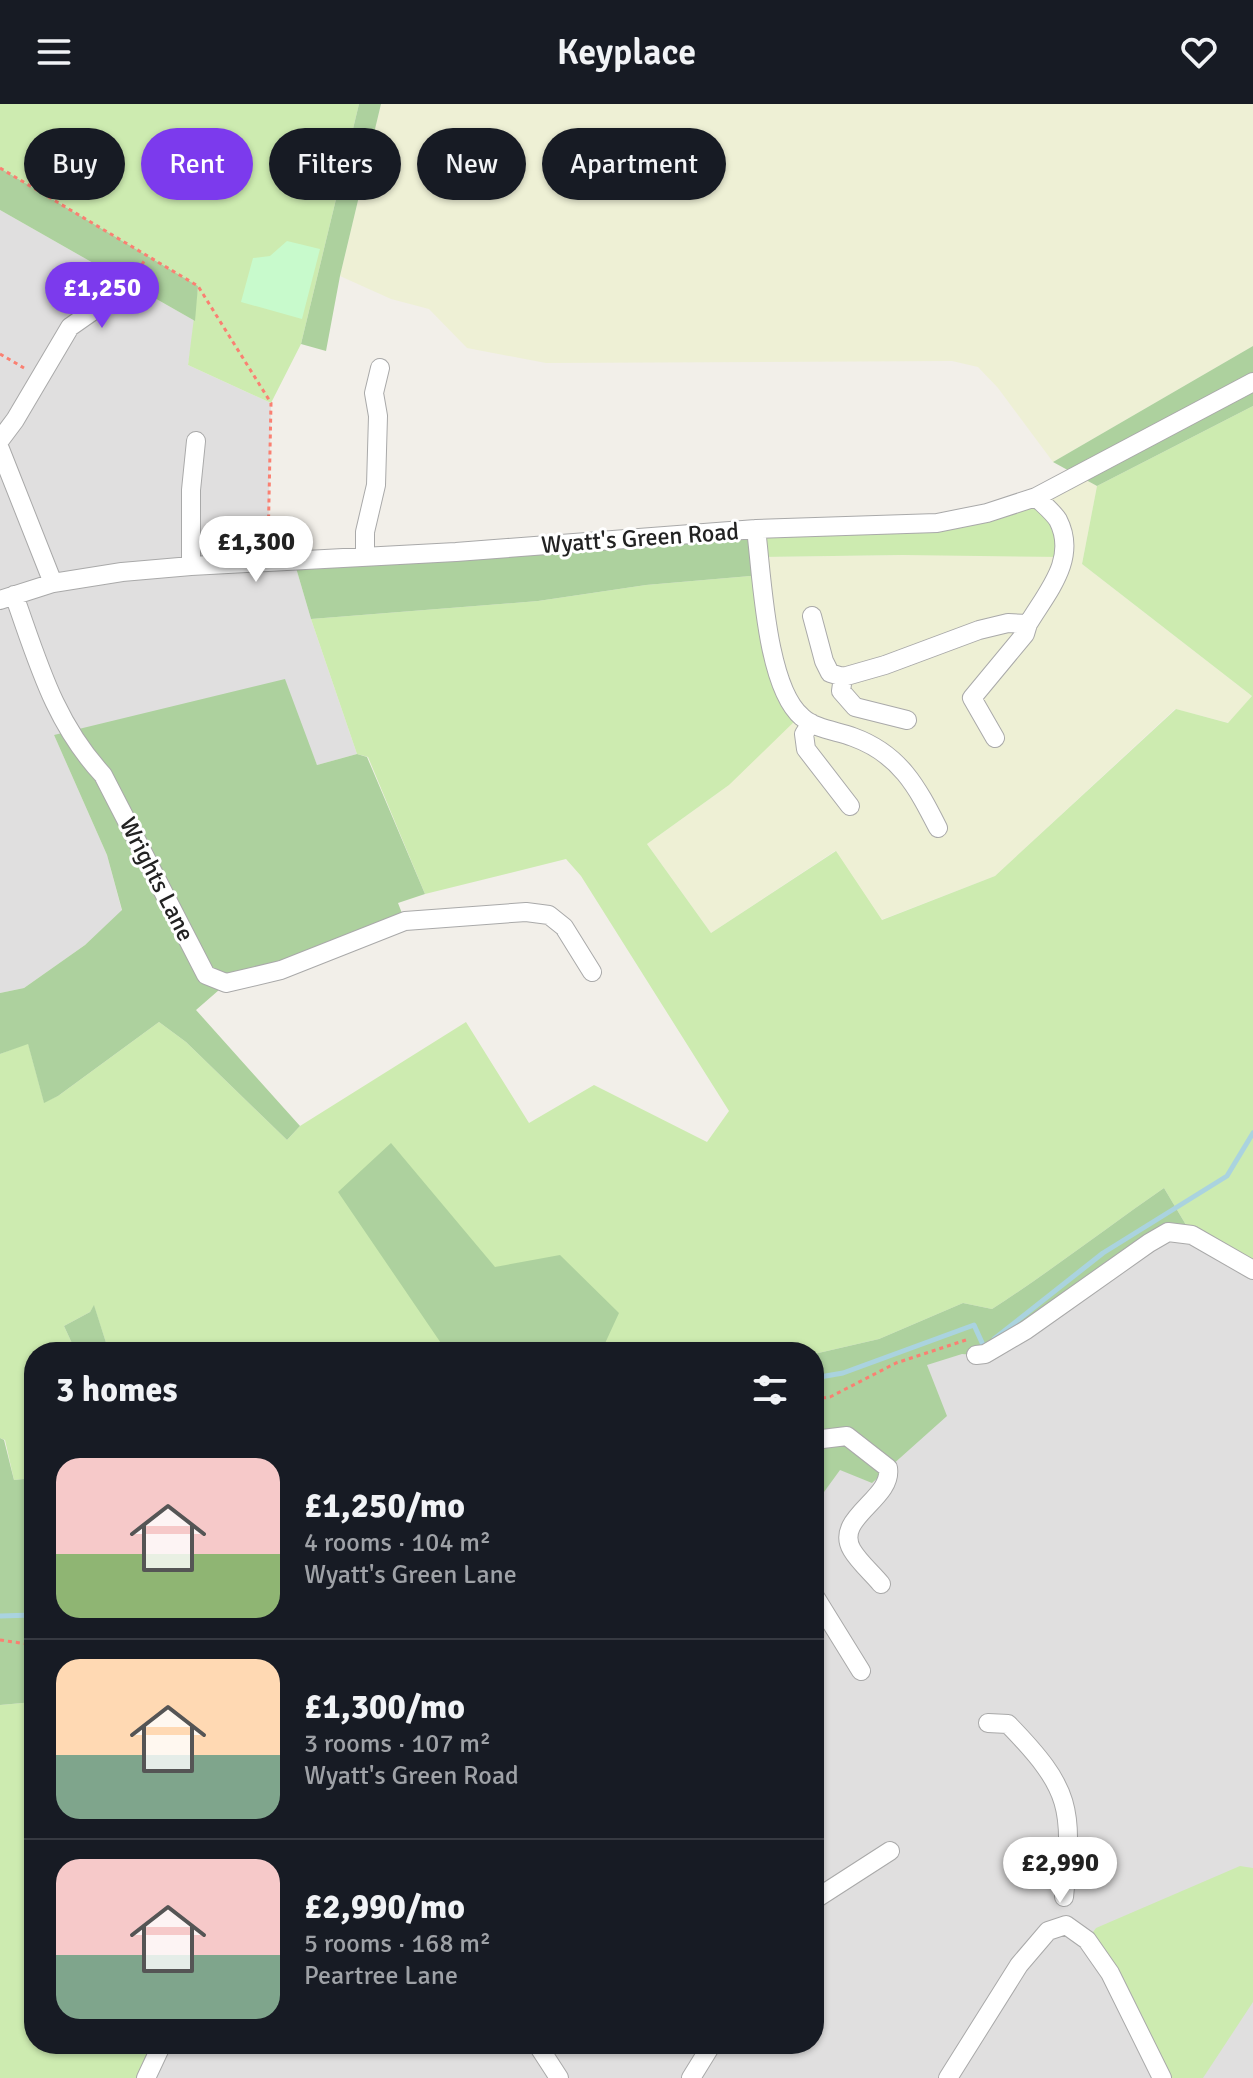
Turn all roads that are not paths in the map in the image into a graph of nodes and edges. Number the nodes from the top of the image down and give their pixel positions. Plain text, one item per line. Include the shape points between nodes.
1 (110, 299) road end
2 (380, 368) dead end
3 (1253, 382) edge
4 (0, 440) edge
5 (196, 441) dead end
6 (0, 449) edge
7 (1036, 497) junction
8 (756, 529) junction
9 (365, 556) junction
10 (191, 566) junction
11 (53, 583) junction
12 (7, 598) edge
13 (812, 616) dead end
14 (1028, 624) junction
15 (843, 677) junction
16 (907, 720) dead end
17 (811, 723) junction
18 (995, 738) dead end
19 (850, 806) dead end
20 (938, 828) dead end
21 (592, 972) dead end
22 (1253, 1270) edge
23 (976, 1355) road end
24 (824, 1439) edge
25 (881, 1584) dead end
26 (824, 1611) edge
27 (861, 1671) dead end
28 (988, 1723) dead end
29 (890, 1851) dead end
30 (1053, 1879) dead end
31 (824, 1894) edge
32 (1064, 1897) junction
33 (1066, 1925) junction
34 (157, 2054) edge
35 (543, 2054) edge
36 (706, 2054) edge
37 (146, 2078) edge
38 (559, 2078) edge
39 (691, 2078) edge
40 (948, 2078) edge
41 (1162, 2078) edge

1 - 4 street via 70,327
2 - 9 street via 374,393 376,485
3 - 7 street, Wyatt's Green Road
5 - 10 street
6 - 11 street
7 - 8 street, Wyatt's Green Road via 937,523
7 - 14 street via 1057,518 1065,557
8 - 9 street, Wyatt's Green Road
8 - 17 street via 773,663 790,701
9 - 10 street, Wyatt's Green Road
10 - 11 street, Wyatt's Green Road
11 - 12 street, Wyatt's Green Road
12 - 21 street, Wrights Lane via 56,710 103,775 206,975 226,983 281,970 405,921 526,912 549,915 564,927
13 - 15 street via 830,673
14 - 15 street via 979,630
14 - 18 street via 972,698
15 - 16 street via 841,691 855,707
17 - 19 street via 804,734 806,749
17 - 20 street via 871,745 908,774
22 - 23 street via 1192,1235 1168,1232 1026,1330
24 - 25 street via 847,1436 888,1468 886,1485 848,1535 850,1548
26 - 27 street
28 - 32 street via 1008,1724 1054,1777 1070,1827
29 - 31 street
30 - 32 street
32 - 33 street
33 - 40 street via 1048,1931 1019,1965
33 - 41 street via 1087,1940 1110,1973
34 - 37 street
35 - 38 street
36 - 39 street

